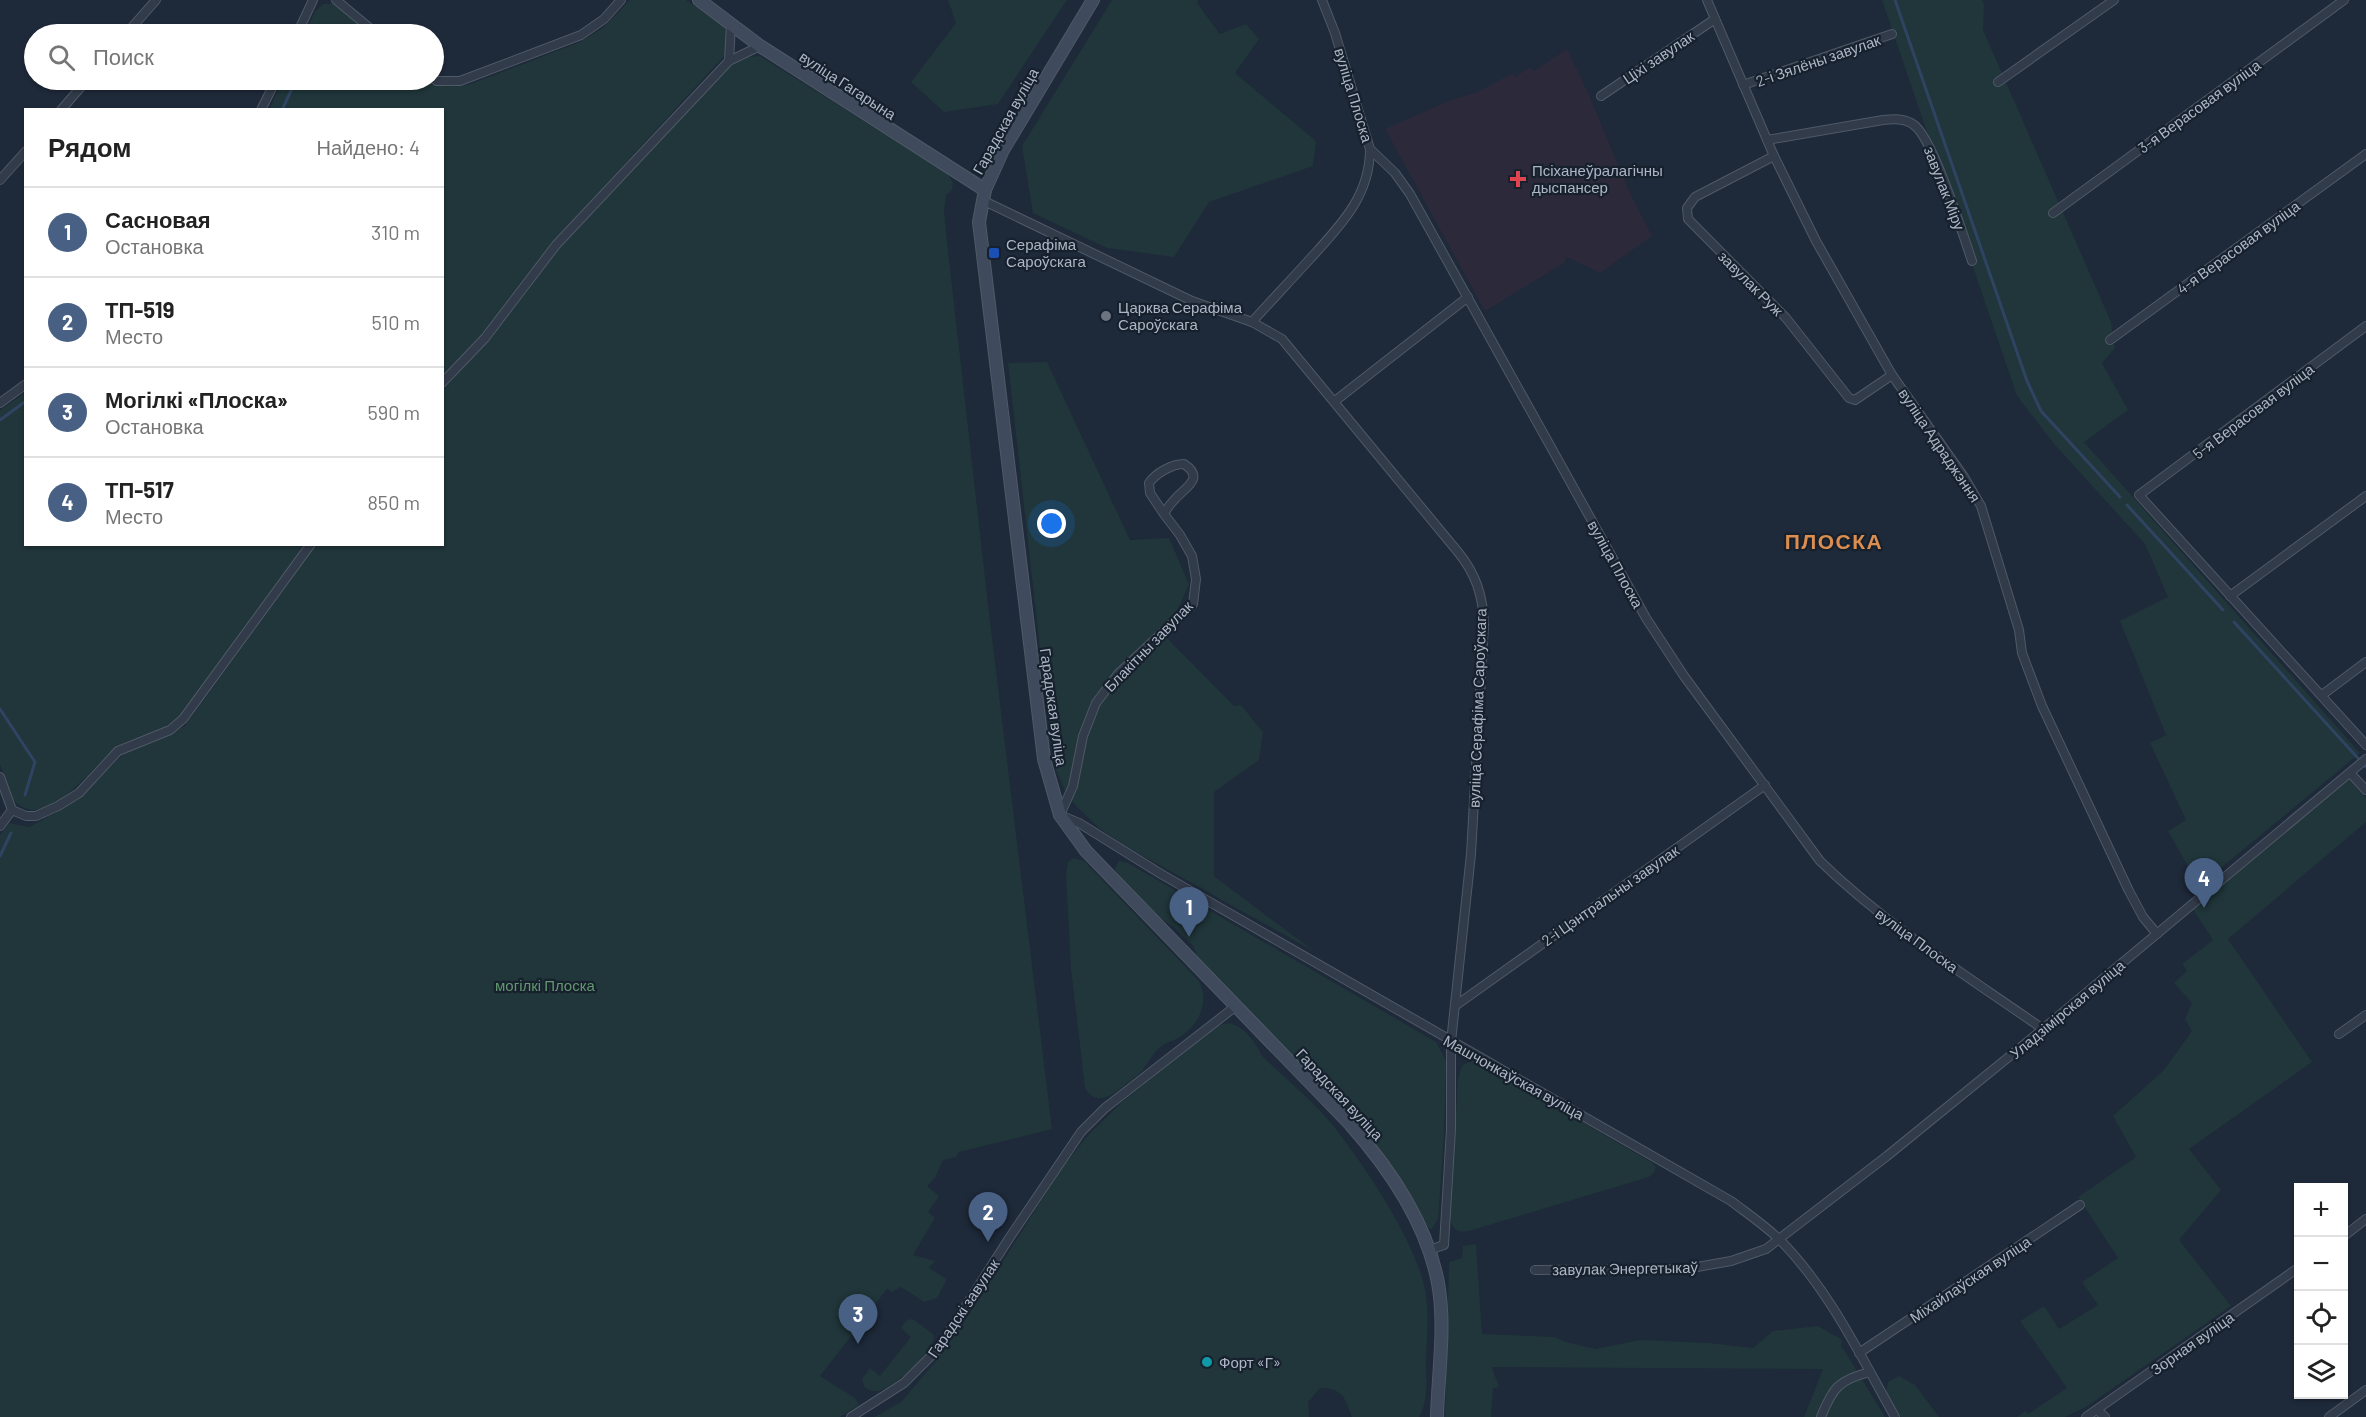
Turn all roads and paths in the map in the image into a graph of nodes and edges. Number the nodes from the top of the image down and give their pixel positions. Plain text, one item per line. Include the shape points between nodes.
1 (156, 0) edge
2 (313, 0) edge
3 (336, 0) edge
4 (621, 0) edge
5 (699, 0) edge
6 (1092, 0) edge
7 (1322, 0) edge
8 (1707, 0) edge
9 (2114, 0) edge
10 (2344, 0) edge
11 (1715, 19) junction
12 (135, 24) edge
13 (302, 24) edge
14 (365, 24) edge
15 (731, 24) junction
16 (1892, 34) dead end
17 (760, 46) junction
18 (729, 61) junction
19 (444, 81) edge
20 (1998, 82) dead end
21 (1743, 85) junction
22 (78, 90) edge
23 (271, 90) edge
24 (1601, 96) dead end
25 (63, 108) edge
26 (262, 108) edge
27 (1767, 140) junction
28 (1370, 149) junction
29 (24, 153) edge
30 (2366, 154) edge
31 (1774, 156) junction
32 (0, 180) edge
33 (983, 195) junction
34 (2053, 213) dead end
35 (1972, 261) dead end
36 (1468, 297) junction
37 (1252, 322) junction
38 (2366, 326) edge
39 (2110, 340) dead end
40 (1892, 375) junction
41 (444, 381) edge
42 (24, 385) edge
43 (1335, 401) junction
44 (0, 403) edge
45 (2366, 496) edge
46 (1164, 514) junction
47 (310, 546) edge
48 (2230, 596) junction
49 (2366, 662) edge
50 (2322, 695) junction
51 (2366, 745) edge
52 (2366, 759) edge
53 (2352, 771) junction
54 (0, 777) edge
55 (1765, 785) junction
56 (2366, 790) edge
57 (12, 810) junction
58 (1060, 815) junction
59 (0, 826) edge
60 (2157, 934) junction
61 (1236, 1006) junction
62 (1455, 1006) junction
63 (2366, 1015) edge
64 (2043, 1029) junction
65 (2338, 1034) dead end
66 (1451, 1042) junction
67 (2080, 1205) dead end
68 (2366, 1220) edge
69 (2348, 1233) edge
70 (1780, 1240) junction
71 (1429, 1250) junction
72 (1535, 1270) dead end
73 (2294, 1271) edge
74 (1859, 1353) junction
75 (1870, 1372) junction
76 (2366, 1390) edge
77 (2097, 1410) junction
78 (851, 1417) edge
79 (1437, 1417) edge
80 (1821, 1417) edge
81 (1895, 1417) edge
82 (2086, 1417) edge
83 (2105, 1417) edge
84 (2329, 1417) edge

1 - 12 street
2 - 13 street
3 - 14 street
4 - 19 street via 581,36 460,81
5 - 15 main road, вуліца Гагарына
6 - 33 main road, Гарадская вуліца via 1003,150
7 - 28 street, вуліца Плоска
8 - 11 street, вуліца Адраджэння
9 - 20 street
10 - 34 street, 3-я Верасовая вуліца
11 - 21 street, вуліца Адраджэння
11 - 24 street, Ціхі завулак
15 - 17 main road, вуліца Гагарына
15 - 18 street
16 - 21 street, 2-і Зялёны завулак
17 - 18 street
17 - 33 main road, вуліца Гагарына
18 - 41 street via 556,245 485,338
21 - 27 street, вуліца Адраджэння
22 - 25 street
23 - 26 street
27 - 31 street, вуліца Адраджэння
27 - 35 street, завулак Міру via 1883,120 1914,124 1929,145
28 - 36 street, вуліца Плоска via 1404,184
28 - 37 street via 1368,175 1348,216
29 - 32 street
30 - 39 street, 4-я Верасовая вуліца
31 - 40 street, вуліца Адраджэння via 1816,241
31 - 40 street, завулак Руж via 1692,200 1687,208 1688,219 1786,318 1849,398 1855,400
33 - 37 street, вуліца Серафіма Сароўскага via 1192,301
33 - 58 main road, Гарадская вуліца via 979,222 982,255 1044,759
36 - 43 street
36 - 55 street, вуліца Плоска via 1646,618
37 - 43 street, вуліца Серафіма Сароўскага via 1282,339
38 - 48 street, 5-я Верасовая вуліца via 2139,495
40 - 60 street, вуліца Адраджэння via 1981,506 2019,630 2022,653 2042,706 2129,891
42 - 44 street
43 - 62 street, вуліца Серафіма Сароўскага via 1466,562 1482,599 1484,624 1471,854
45 - 48 street
46 - 46 street, Блакітны завулак via 1150,494 1149,483 1175,465 1184,464 1193,474 1192,483
46 - 58 street, Блакітны завулак via 1192,556 1196,579 1193,604 1099,697 1086,726 1073,786
47 - 57 street via 183,719 170,729 118,751 79,793 58,806 36,816
48 - 50 street
49 - 50 street
50 - 51 street
52 - 53 street, Уладзімірская вуліца
53 - 56 street
53 - 60 street, Уладзімірская вуліца
54 - 57 street
55 - 62 street, 2-і Цэнтральны завулак
55 - 64 street, вуліца Плоска via 1820,861 1844,885
57 - 59 street
58 - 61 main road, Гарадская вуліца via 1101,869
58 - 66 street, Машчонкаўская вуліца
60 - 64 street, Уладзімірская вуліца
61 - 71 main road, Гарадская вуліца via 1368,1145 1404,1198
61 - 78 street, Гарадскі завулак via 1105,1108 1081,1132 938,1349 904,1383
62 - 66 street, вуліца Серафіма Сароўскага
63 - 65 street
64 - 70 street, Уладзімірская вуліца
66 - 70 street, Машчонкаўская вуліца via 1731,1201
66 - 71 street, вуліца Серафіма Сароўскага via 1452,1129 1444,1245
67 - 74 street, Міхайлаўская вуліца
68 - 69 street
70 - 72 street, завулак Энергетыкаў via 1751,1256 1686,1269
70 - 74 street, Машчонкаўская вуліца via 1818,1286
71 - 79 main road, Гарадская вуліца via 1441,1318
73 - 77 street, Зорная вуліца
74 - 75 street, Машчонкаўская вуліца
75 - 80 street via 1838,1385
75 - 81 street, Машчонкаўская вуліца
76 - 84 street
77 - 82 street, Зорная вуліца
77 - 83 street

